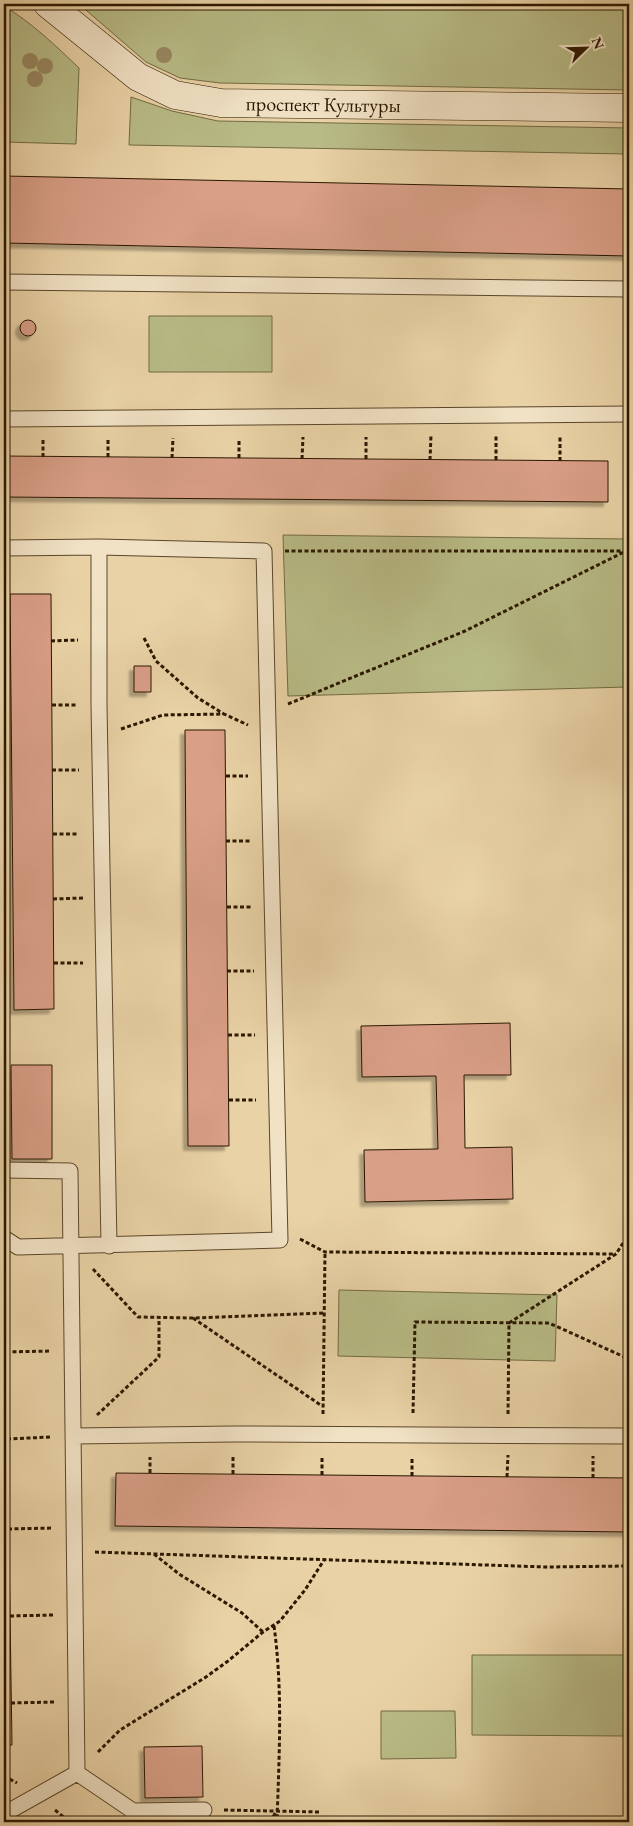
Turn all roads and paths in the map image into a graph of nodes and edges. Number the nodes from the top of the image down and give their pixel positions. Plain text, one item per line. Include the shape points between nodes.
1 (48, 4) edge
2 (629, 108) edge
3 (4, 282) edge
4 (629, 289) edge
5 (629, 414) edge
6 (4, 419) edge
7 (629, 545) edge
8 (99, 547) junction
9 (4, 548) edge
10 (627, 551) edge
11 (264, 552) junction
12 (144, 638) dead end
13 (51, 640) dead end
14 (98, 640) junction
15 (52, 705) dead end
16 (99, 705) junction
17 (269, 712) junction
18 (224, 714) junction
19 (270, 734) junction
20 (99, 736) junction
21 (52, 770) dead end
22 (100, 770) junction
23 (53, 834) dead end
24 (101, 834) junction
25 (54, 898) dead end
26 (102, 898) junction
27 (54, 963) dead end
28 (102, 963) junction
29 (4, 1170) edge
30 (280, 1228) junction
31 (629, 1234) edge
32 (4, 1238) edge
33 (72, 1246) junction
34 (109, 1246) junction
35 (325, 1252) junction
36 (616, 1254) junction
37 (325, 1313) junction
38 (159, 1317) junction
39 (193, 1318) junction
40 (509, 1323) junction
41 (73, 1351) junction
42 (6, 1352) dead end
43 (629, 1359) edge
44 (323, 1406) junction
45 (322, 1435) junction
46 (413, 1435) junction
47 (508, 1435) junction
48 (73, 1436) junction
49 (629, 1436) edge
50 (7, 1439) dead end
51 (75, 1528) junction
52 (8, 1529) dead end
53 (75, 1552) junction
54 (154, 1554) junction
55 (325, 1560) junction
56 (629, 1566) edge
57 (76, 1615) junction
58 (10, 1616) dead end
59 (274, 1626) junction
60 (263, 1632) junction
61 (76, 1702) junction
62 (11, 1703) dead end
63 (77, 1773) junction
64 (204, 1810) joint
65 (277, 1810) junction
66 (320, 1812) dead end
67 (4, 1814) edge
68 (133, 1817) edge
69 (270, 1822) edge
70 (277, 1822) edge

1 - 2 street, проспект Культуры via 138,77 175,95 221,103
3 - 4 lane
5 - 6 lane
7 - 10 path
8 - 9 lane
8 - 11 lane
8 - 14 lane
10 - 11 path
10 - 17 path via 465,631
11 - 17 lane
12 - 18 path via 156,661 198,698
13 - 14 path
14 - 16 lane
15 - 16 path
16 - 20 lane
17 - 19 lane
18 - 19 path
18 - 20 path via 163,714
19 - 30 lane
20 - 22 lane
21 - 22 path
22 - 24 lane
23 - 24 path
24 - 26 lane
25 - 26 path
26 - 28 lane
27 - 28 path
28 - 34 lane
29 - 33 lane via 70,1171
30 - 34 lane via 280,1240
30 - 35 path
31 - 36 path
32 - 33 lane via 18,1248
33 - 34 lane
33 - 38 path via 138,1317
33 - 41 lane
35 - 36 path
35 - 37 path
36 - 40 path
37 - 39 path
37 - 44 path
38 - 39 path
38 - 48 path via 159,1357
39 - 44 path
40 - 43 path via 549,1324
40 - 46 path via 415,1322
40 - 47 path
41 - 42 path
41 - 48 lane
44 - 45 path
45 - 46 lane
45 - 48 lane
46 - 47 lane
47 - 49 lane
48 - 50 path
48 - 51 lane
51 - 52 path
51 - 53 lane
53 - 54 path
53 - 57 lane
54 - 55 path
54 - 60 path via 179,1574 242,1613
55 - 56 path
55 - 59 path via 305,1590
57 - 58 path
57 - 61 lane
59 - 60 path
59 - 65 path via 278,1657 280,1763
60 - 63 path via 206,1677 120,1730
61 - 62 path
61 - 63 lane
63 - 67 lane
63 - 68 lane
64 - 65 path
64 - 68 lane
65 - 66 path
65 - 69 path
65 - 70 path

